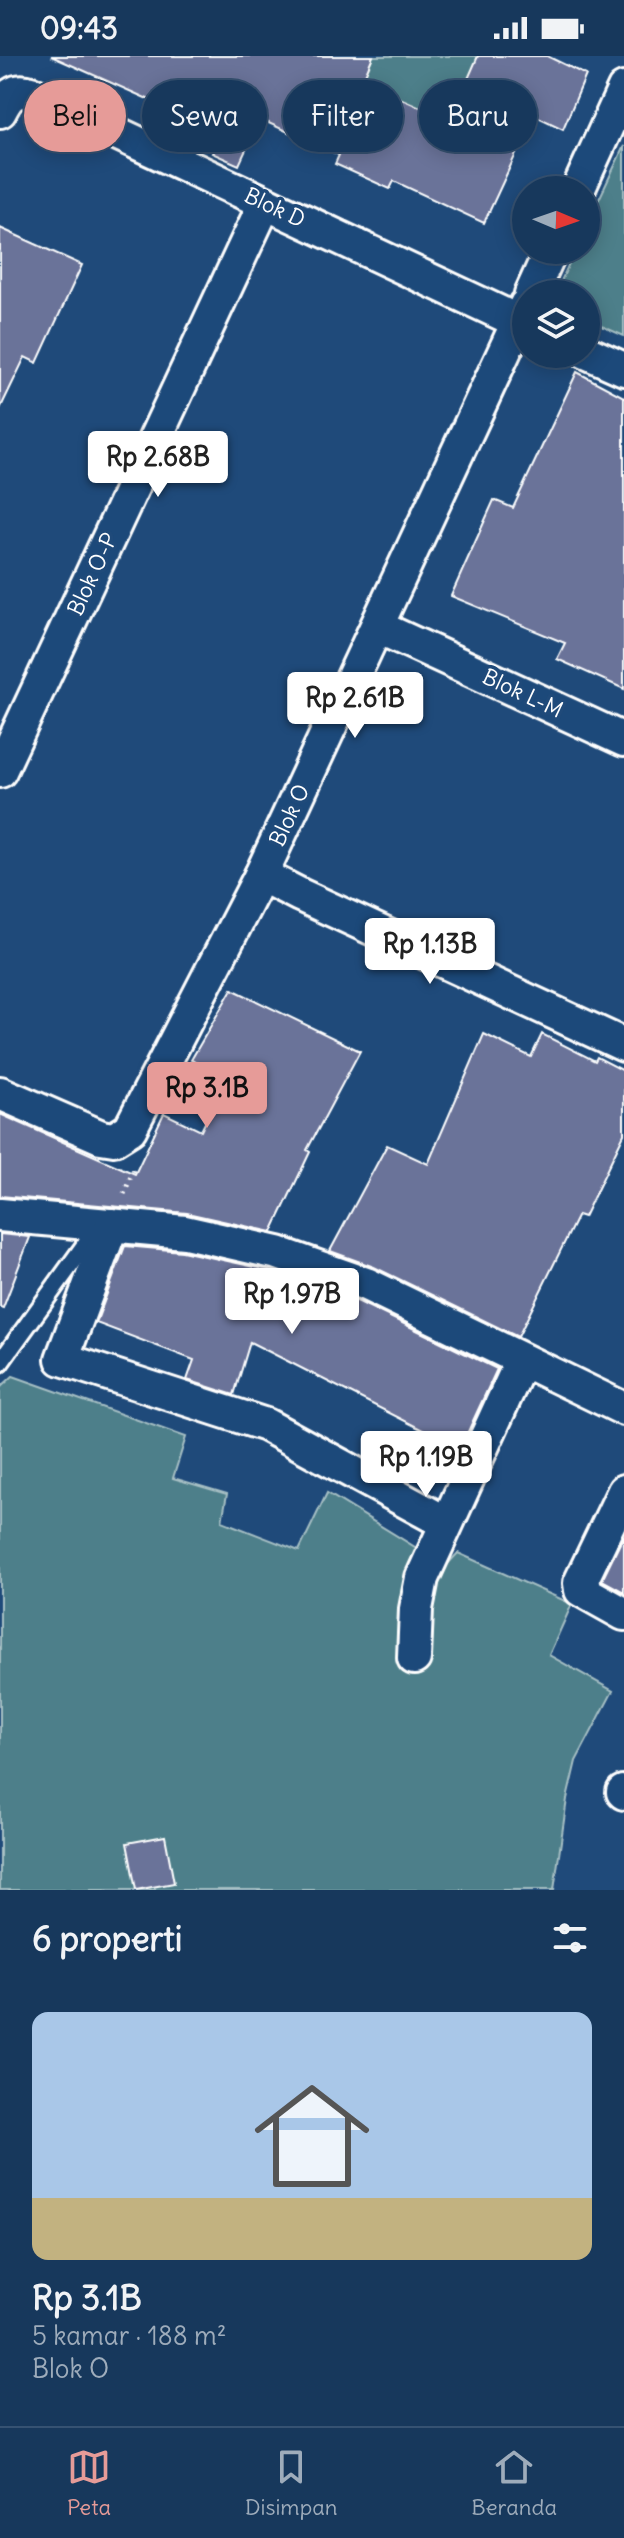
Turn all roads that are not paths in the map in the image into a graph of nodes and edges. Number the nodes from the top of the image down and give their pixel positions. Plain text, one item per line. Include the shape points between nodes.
1 (624, 89) edge
2 (0, 111) edge
3 (584, 176) edge
4 (265, 203) junction
5 (512, 307) edge
6 (512, 340) edge
7 (600, 358) edge
8 (624, 369) edge
9 (378, 627) junction
10 (624, 740) edge
11 (0, 771) edge
12 (261, 875) junction
13 (624, 1045) edge
14 (0, 1093) edge
15 (0, 1215) edge
16 (106, 1224) junction
17 (522, 1360) junction
18 (0, 1363) edge
19 (624, 1409) edge
20 (624, 1491) edge
21 (446, 1523) junction
22 (624, 1614) edge
23 (414, 1658) dead end

1 - 3 street
2 - 4 street, Blok D via 11,93 23,90
4 - 5 street, Blok D
4 - 11 street, Blok O-P
6 - 9 street, Blok O
7 - 8 street
9 - 10 street, Blok L-M
9 - 12 street, Blok O
12 - 13 street
12 - 14 street, Blok O via 130,1129 114,1139 101,1137
15 - 16 street
16 - 17 street via 220,1238 321,1267
16 - 18 lane
16 - 21 street via 62,1359 266,1425
17 - 19 street
17 - 21 street
20 - 22 street via 580,1583 581,1590
21 - 23 street via 418,1593

